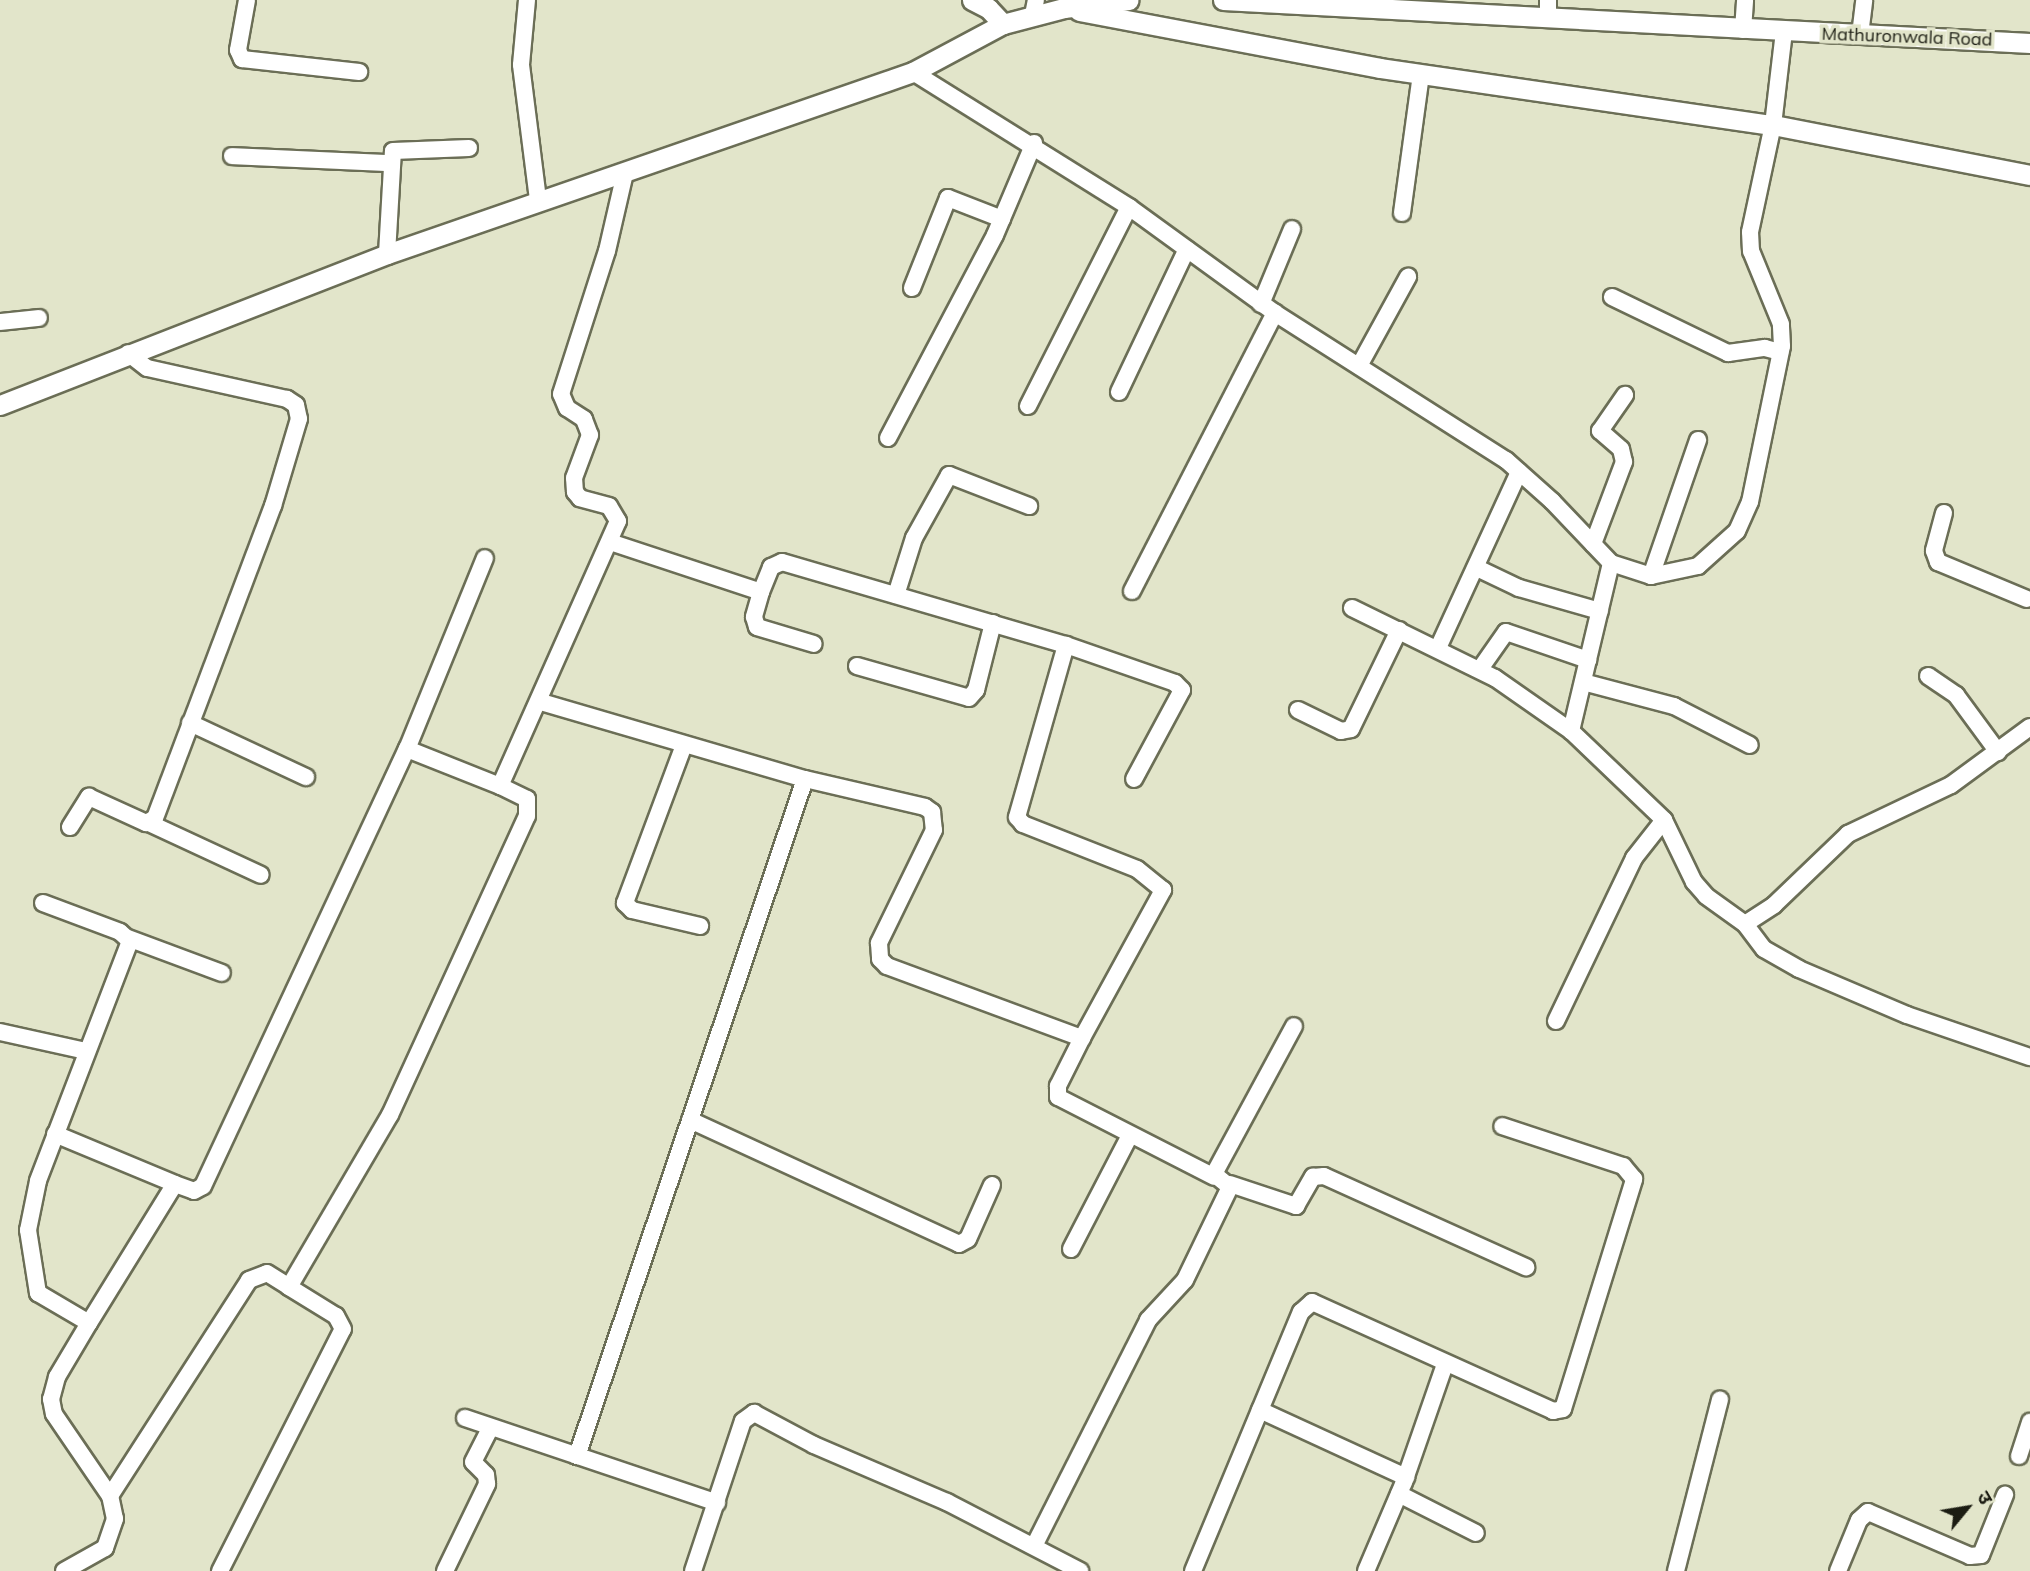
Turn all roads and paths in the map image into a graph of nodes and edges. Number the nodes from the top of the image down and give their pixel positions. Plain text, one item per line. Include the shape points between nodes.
1 (247, 0) edge
2 (527, 0) edge
3 (972, 0) edge
4 (1129, 0) edge
5 (1223, 0) edge
6 (1745, 0) edge
7 (1864, 0) edge
8 (1035, 8) edge
9 (1064, 8) junction
10 (1548, 9) edge
11 (1003, 24) junction
12 (1743, 30) junction
13 (1784, 32) junction
14 (1860, 35) junction
15 (2030, 43) edge
16 (359, 72) dead end
17 (913, 72) junction
18 (1420, 74) junction
19 (1773, 125) junction
20 (1034, 143) junction
21 (469, 148) dead end
22 (232, 156) dead end
23 (389, 163) junction
24 (625, 173) junction
25 (2030, 175) edge
26 (538, 200) junction
27 (1129, 206) junction
28 (1402, 213) dead end
29 (1002, 219) junction
30 (1292, 229) dead end
31 (1187, 249) junction
32 (387, 254) junction
33 (1408, 277) dead end
34 (912, 288) dead end
35 (1612, 297) dead end
36 (1261, 304) junction
37 (1275, 313) junction
38 (39, 318) dead end
39 (0, 322) edge
40 (1780, 352) junction
41 (128, 353) junction
42 (1359, 366) junction
43 (1119, 392) dead end
44 (1625, 395) dead end
45 (0, 405) edge
46 (1028, 406) dead end
47 (888, 438) dead end
48 (1698, 440) dead end
49 (1519, 472) junction
50 (1029, 506) dead end
51 (1944, 513) dead end
52 (610, 542) junction
53 (1593, 544) junction
54 (485, 558) dead end
55 (1611, 563) junction
56 (1477, 568) junction
57 (1651, 576) junction
58 (1132, 591) dead end
59 (761, 592) junction
60 (896, 595) junction
61 (2029, 596) edge
62 (1352, 608) dead end
63 (1600, 611) junction
64 (993, 623) junction
65 (1399, 630) junction
66 (814, 644) dead end
67 (1066, 645) junction
68 (1438, 648) junction
69 (1588, 660) junction
70 (857, 666) dead end
71 (1480, 669) junction
72 (1928, 676) dead end
73 (1583, 682) junction
74 (541, 702) junction
75 (1298, 710) dead end
76 (190, 723) junction
77 (1571, 731) junction
78 (2028, 732) edge
79 (684, 745) junction
80 (1750, 745) dead end
81 (407, 749) junction
82 (1998, 752) junction
83 (306, 777) dead end
84 (805, 779) junction
85 (1134, 779) dead end
86 (500, 786) junction
87 (1664, 820) junction
88 (149, 823) junction
89 (70, 827) dead end
90 (261, 875) dead end
91 (43, 903) dead end
92 (1745, 924) junction
93 (700, 926) dead end
94 (128, 938) junction
95 (222, 973) dead end
96 (1556, 1021) dead end
97 (1294, 1026) dead end
98 (0, 1032) edge
99 (1082, 1038) junction
100 (86, 1051) junction
101 (2030, 1057) edge
102 (690, 1120) junction
103 (1502, 1126) dead end
104 (55, 1134) junction
105 (1130, 1135) junction
106 (1214, 1177) junction
107 (175, 1184) junction
108 (1230, 1184) junction
109 (992, 1185) dead end
110 (1071, 1249) dead end
111 (1526, 1267) dead end
112 (289, 1287) junction
113 (89, 1323) junction
114 (1445, 1364) junction
115 (1720, 1400) dead end
116 (1260, 1410) junction
117 (465, 1418) dead end
118 (2030, 1422) edge
119 (491, 1427) junction
120 (577, 1456) junction
121 (2019, 1456) dead end
122 (1406, 1477) junction
123 (1399, 1494) junction
124 (2005, 1495) dead end
125 (110, 1496) junction
126 (717, 1503) junction
127 (1476, 1533) dead end
128 (1034, 1546) junction
129 (64, 1571) edge
130 (220, 1571) edge
131 (445, 1571) edge
132 (693, 1571) edge
133 (1080, 1571) edge
134 (1192, 1571) edge
135 (1366, 1571) edge
136 (1676, 1571) edge
137 (1838, 1571) edge

1 - 16 street via 238,50 242,60
2 - 26 street via 522,65
3 - 11 street
4 - 9 street
5 - 10 street, Mathuronwala Road
6 - 12 street
7 - 14 street
8 - 9 street
8 - 11 street
9 - 18 street
10 - 12 street, Mathuronwala Road
11 - 17 street
12 - 13 street, Mathuronwala Road
13 - 14 street, Mathuronwala Road
13 - 19 street
14 - 15 street, Mathuronwala Road
17 - 20 street
17 - 24 street
18 - 19 street
18 - 28 street
19 - 25 street
19 - 40 street via 1751,241 1781,324
20 - 27 street
20 - 29 street
21 - 23 street via 397,148
22 - 23 street
23 - 32 street
24 - 26 street
24 - 52 street via 607,251 561,394 567,408 584,419 590,435 574,478 575,492 616,513
26 - 32 street
27 - 31 street
27 - 46 street
29 - 34 street via 947,198
29 - 47 street
30 - 36 street
31 - 36 street
31 - 43 street
32 - 41 street
33 - 42 street
35 - 40 street via 1728,353 1765,348
36 - 37 street
37 - 42 street
37 - 58 street
38 - 39 street
40 - 57 street via 1750,502 1737,531 1698,566
41 - 45 street
41 - 76 street via 147,368 287,399 300,412 273,506
42 - 49 street
44 - 53 street via 1600,432 1621,449 1624,461
48 - 57 street
49 - 53 street
49 - 56 street
50 - 60 street via 949,475 922,520
51 - 61 street via 1934,551 1938,562
52 - 59 street
52 - 74 street
53 - 55 street
54 - 81 street
55 - 57 street
55 - 63 street
56 - 63 street via 1519,588
56 - 68 street
59 - 60 street via 771,567 782,562
59 - 66 street via 754,617 757,627
60 - 64 street
62 - 65 street
63 - 69 street
64 - 67 street
64 - 70 street via 969,698
65 - 68 street
65 - 75 street via 1351,729 1341,731
67 - 85 street via 1180,686 1180,695
67 - 99 street via 1017,817 1023,824 1137,869 1163,890
68 - 71 street
69 - 71 street via 1506,632
69 - 73 street
71 - 77 street
72 - 82 street via 1956,695
73 - 77 street
73 - 80 street via 1674,706
74 - 79 street
74 - 86 street
76 - 83 street
76 - 88 street
77 - 87 street
78 - 82 street
79 - 84 street
79 - 93 street via 625,903 632,910
81 - 86 street
81 - 107 street via 203,1186 194,1191
82 - 92 street via 1920,803 1848,834 1774,905
84 - 99 street via 917,804 932,812 934,830 879,943 878,951 887,966
84 - 102 street
86 - 112 street via 527,799 527,816 390,1115
87 - 92 street via 1694,882
87 - 96 street via 1634,858
88 - 89 street via 89,797
88 - 90 street
91 - 94 street
92 - 101 street via 1764,949 1799,970 1907,1015
94 - 95 street
94 - 100 street via 129,947
97 - 106 street
98 - 100 street
99 - 105 street via 1058,1086 1058,1097
100 - 104 street
102 - 109 street via 959,1244 968,1239
102 - 120 street
103 - 114 street via 1623,1166 1630,1171 1634,1187 1563,1409 1553,1411
104 - 107 street
104 - 113 street via 31,1207 28,1230 34,1282 48,1301
105 - 106 street
105 - 110 street
106 - 108 street
107 - 113 street
108 - 111 street via 1296,1206 1313,1177 1324,1176
108 - 128 street via 1180,1289 1148,1321
112 - 125 street via 267,1273 249,1280
112 - 130 street via 336,1316 343,1329
113 - 125 street via 57,1377 51,1399 54,1414
114 - 116 street via 1312,1302 1301,1312
114 - 122 street
115 - 136 street
116 - 122 street
116 - 134 street
117 - 119 street
118 - 121 street
119 - 120 street
119 - 131 street via 473,1461 488,1484
120 - 126 street
122 - 123 street
123 - 127 street
123 - 135 street
124 - 137 street via 1981,1555 1970,1556 1868,1512 1859,1520
125 - 129 street via 116,1519 105,1548
126 - 128 street via 743,1421 761,1414 814,1446 947,1502
126 - 132 street
128 - 133 street

